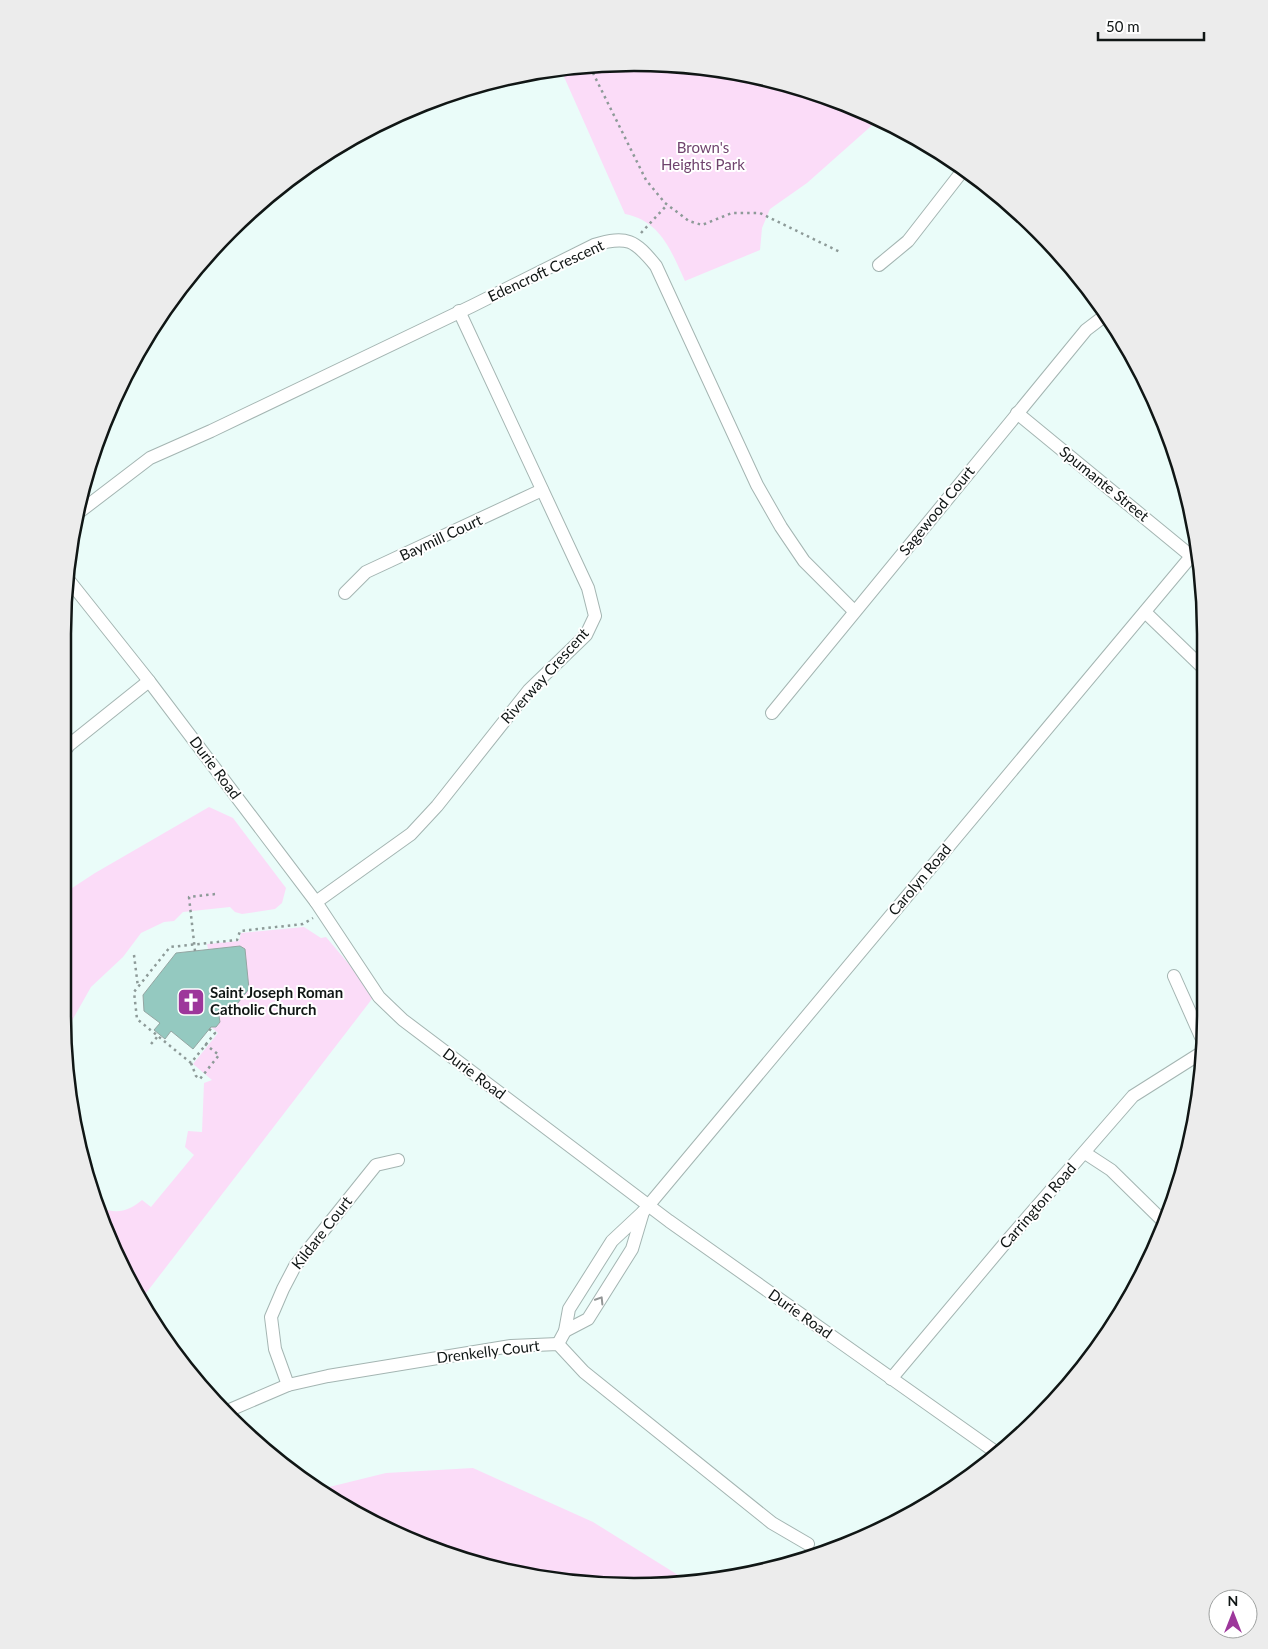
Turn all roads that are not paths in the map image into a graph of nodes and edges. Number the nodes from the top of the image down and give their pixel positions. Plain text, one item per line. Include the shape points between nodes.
1 (959, 175) edge
2 (879, 265) dead end
3 (459, 310) junction
4 (1100, 319) edge
5 (1017, 413) junction
6 (542, 490) junction
7 (86, 507) edge
8 (1190, 548) edge
9 (1191, 556) edge
10 (73, 586) edge
11 (345, 593) dead end
12 (854, 610) junction
13 (1145, 612) junction
14 (1197, 662) edge
15 (149, 681) junction
16 (772, 713) dead end
17 (71, 743) edge
18 (320, 907) junction
19 (1174, 976) dead end
20 (1197, 1026) edge
21 (1196, 1055) edge
22 (1085, 1153) junction
23 (398, 1160) dead end
24 (645, 1208) junction
25 (1159, 1216) edge
26 (565, 1331) junction
27 (558, 1344) junction
28 (891, 1379) junction
29 (288, 1385) junction
30 (232, 1409) edge
31 (991, 1449) edge
32 (808, 1544) dead end

1 - 2 street via 908,240
3 - 6 street, Riverway Crescent
3 - 7 street, Edencroft Crescent via 150,458
3 - 12 street, Edencroft Crescent via 594,245 615,239 633,242 656,266 757,485 781,527 804,561
4 - 5 street, Sagewood Court via 1086,330
5 - 8 street, Spumante Street
5 - 12 street, Sagewood Court
6 - 11 street, Baymill Court via 366,572
6 - 18 street, Riverway Crescent via 588,588 595,616 586,635 529,690 411,834
9 - 13 street, Carolyn Road
10 - 15 street, Durie Road
12 - 16 street, Sagewood Court
13 - 14 street
13 - 24 street, Carolyn Road
15 - 17 street
15 - 18 street, Durie Road
18 - 24 street, Durie Road via 379,997 403,1020
19 - 20 street
21 - 22 street, Carrington Road via 1133,1096
22 - 25 street via 1112,1170
22 - 28 street, Carrington Road
23 - 29 street, Kildare Court via 376,1165 295,1266 283,1289 271,1317 275,1349
24 - 26 street, Carolyn Road via 612,1241 569,1309
26 -> 24 street, Carolyn Road via 588,1319 632,1249
24 - 28 street, Durie Road
26 - 27 street, Carolyn Road
27 - 29 street, Drenkelly Court via 511,1346
27 - 32 street, Drenkelly Court via 584,1372 772,1523
28 - 31 street, Durie Road
29 - 30 street, Drenkelly Court

